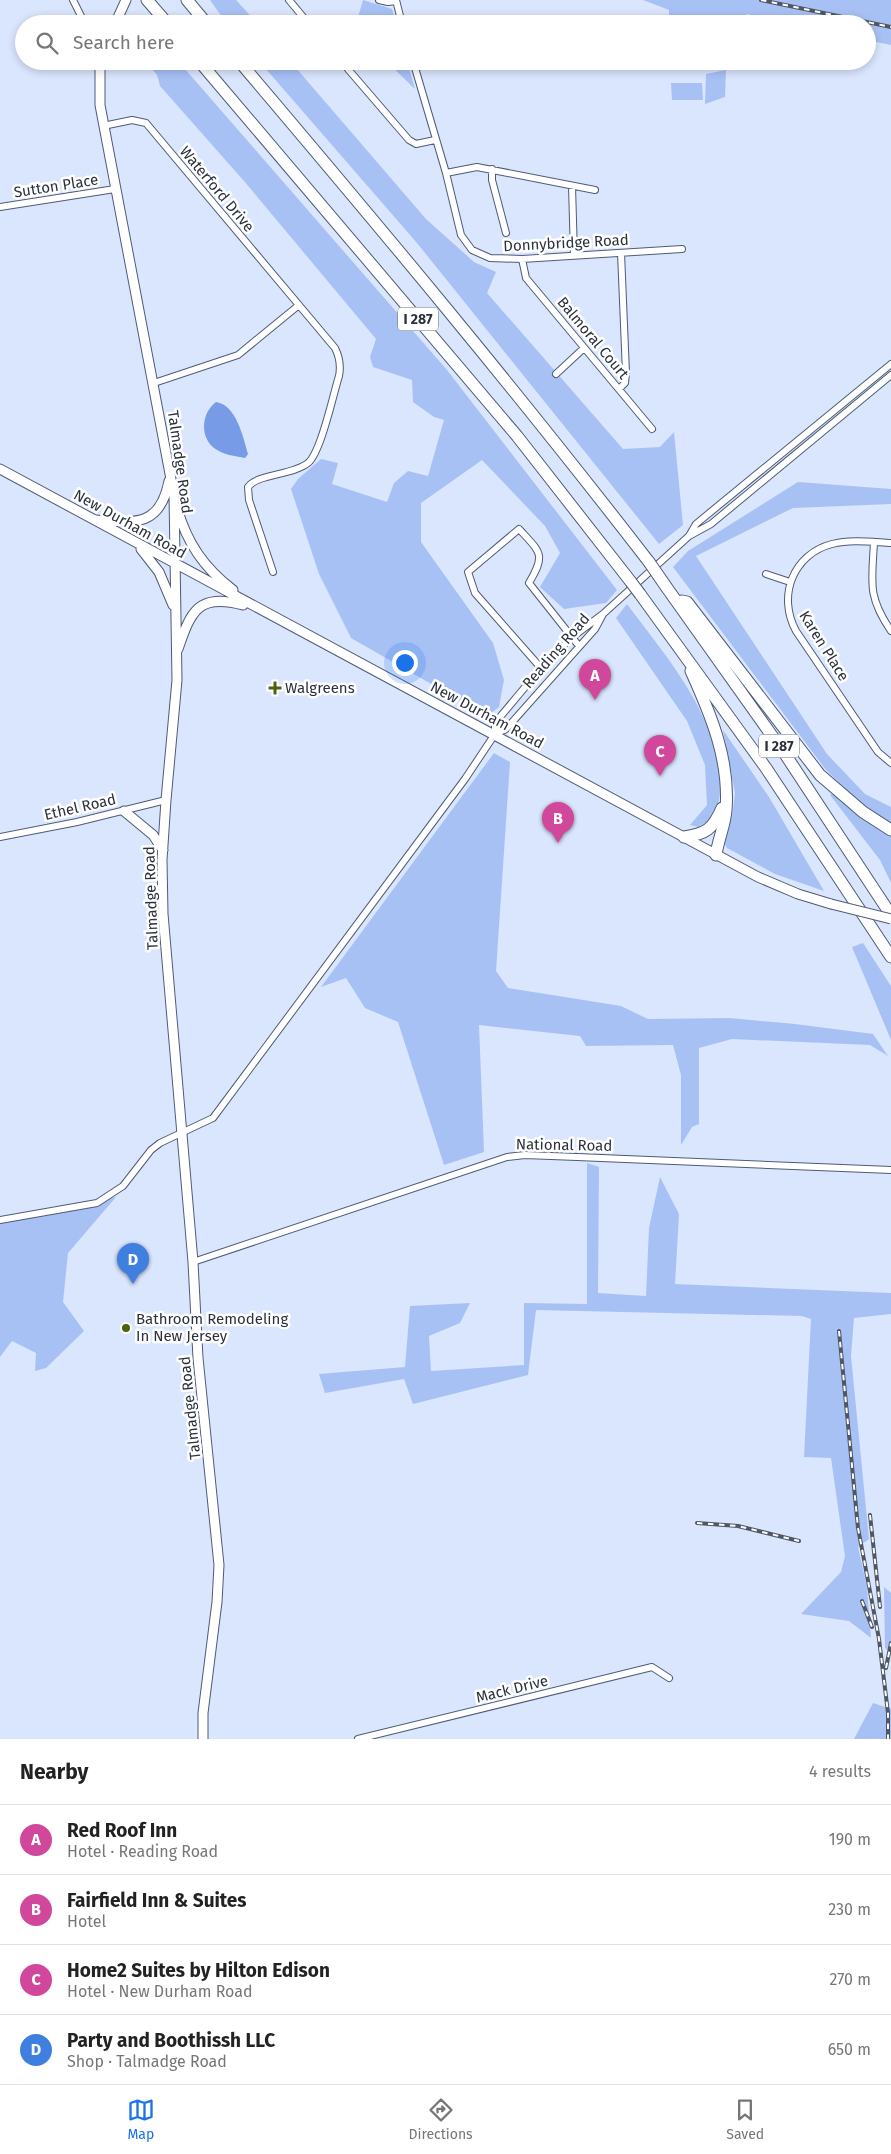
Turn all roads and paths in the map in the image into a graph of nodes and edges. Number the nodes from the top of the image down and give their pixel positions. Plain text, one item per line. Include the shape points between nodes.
1 (73, 0) edge
2 (126, 0) edge
3 (147, 0) edge
4 (187, 0) edge
5 (289, 0) edge
6 (379, 0) edge
7 (396, 0) edge
8 (81, 15) edge
9 (119, 15) edge
10 (160, 15) edge
11 (200, 15) edge
12 (302, 15) edge
13 (400, 15) edge
14 (100, 70) edge
15 (207, 70) edge
16 (247, 70) edge
17 (349, 70) edge
18 (416, 70) edge
19 (103, 126) junction
20 (435, 140) junction
21 (492, 169) junction
22 (446, 173) junction
23 (572, 186) junction
24 (115, 189) junction
25 (596, 190) dead end
26 (0, 207) edge
27 (506, 232) dead end
28 (682, 248) dead end
29 (621, 253) junction
30 (574, 256) junction
31 (522, 259) junction
32 (299, 305) junction
33 (584, 348) junction
34 (891, 364) edge
35 (556, 374) dead end
36 (891, 375) edge
37 (154, 383) junction
38 (619, 389) junction
39 (652, 429) dead end
40 (0, 469) edge
41 (170, 475) junction
42 (174, 495) junction
43 (91, 519) junction
44 (689, 536) junction
45 (874, 542) junction
46 (891, 543) edge
47 (136, 544) junction
48 (175, 565) junction
49 (273, 572) dead end
50 (766, 574) dead end
51 (790, 582) junction
52 (676, 600) junction
53 (254, 608) junction
54 (175, 612) junction
55 (603, 614) junction
56 (891, 631) edge
57 (571, 638) junction
58 (678, 644) junction
59 (579, 646) junction
60 (176, 654) junction
61 (541, 668) junction
62 (495, 734) junction
63 (891, 763) edge
64 (727, 797) junction
65 (166, 800) junction
66 (124, 811) junction
67 (891, 830) edge
68 (0, 837) edge
69 (684, 837) junction
70 (163, 850) junction
71 (716, 855) junction
72 (891, 915) edge
73 (891, 919) edge
74 (891, 957) edge
75 (181, 1132) junction
76 (891, 1170) edge
77 (0, 1220) edge
78 (193, 1262) junction
79 (669, 1678) dead end
80 (203, 1739) edge
81 (358, 1739) edge

1 - 8 street
2 - 9 street
3 - 10 highway
4 - 11 highway
5 - 12 street
6 - 7 street
7 - 13 street
14 - 19 street, Talmadge Road
15 - 58 highway, I 287, bridge via 517,436
16 - 52 highway, I 287, bridge via 539,420
17 - 20 street via 408,140 416,144
18 - 20 street, Donnybridge Road
19 - 24 street, Talmadge Road
19 - 32 street, Waterford Drive via 132,120 146,123
20 - 22 street, Donnybridge Road
21 - 22 street via 476,167
21 - 23 street
21 - 27 street
22 - 31 street, Donnybridge Road via 461,235 472,250 490,258
23 - 25 street
23 - 30 street
24 - 26 street, Sutton Place
24 - 37 street, Talmadge Road
28 - 29 street, Donnybridge Road
29 - 30 street, Donnybridge Road
29 - 38 street via 626,373
30 - 31 street, Donnybridge Road
31 - 33 street, Balmoral Court via 526,278
32 - 37 street via 238,355
32 - 49 street, Waterford Drive via 336,348 340,370 314,456 303,466 254,482 248,487 249,500
33 - 35 street
33 - 38 street, Balmoral Court
34 - 44 street via 696,524
36 - 44 street via 711,524
37 - 41 street, Talmadge Road
38 - 39 street, Balmoral Court
40 - 43 street, New Durham Road
41 - 42 street, Talmadge Road
41 - 43 street via 162,502 151,516 134,523
42 - 48 street, Talmadge Road
42 - 53 street via 182,526 198,556 221,581
43 - 47 street, New Durham Road
44 - 55 street
45 - 46 street, Karen Place
45 - 51 street, Karen Place via 848,542 822,548 806,558
45 - 56 street via 872,590 875,604
47 - 48 street, New Durham Road
47 - 54 street via 159,572
48 - 53 street, New Durham Road
48 - 54 street, Talmadge Road
50 - 51 street
51 - 63 street, Karen Place via 788,608 796,631 878,752
52 - 67 highway via 687,602 820,775 848,800
52 - 72 highway, I 287
53 - 60 street via 222,600 209,601 198,607 191,614
53 - 62 street, New Durham Road
54 - 60 street, Talmadge Road
55 - 57 street, Reading Road
55 - 59 street, Reading Road via 595,629
57 - 59 street
57 - 61 street, Reading Road
57 - 61 street via 529,583 540,564 539,551 519,529 468,572 475,593
58 - 64 highway via 718,736
58 - 74 highway, I 287 via 766,768
59 - 62 street, Reading Road via 506,729
60 - 65 street, Talmadge Road via 174,726
61 - 62 street, Reading Road via 495,723
62 - 69 street, New Durham Road
62 - 75 street via 217,1114
64 - 69 highway via 711,828
64 - 71 highway
65 - 66 street, Ethel Road
65 - 70 street, Talmadge Road
66 - 68 street, Ethel Road
66 - 70 street via 153,835
69 - 71 street, New Durham Road
70 - 75 street, Talmadge Road via 163,914
71 - 73 street, New Durham Road, bridge via 774,885
75 - 77 street via 151,1150 123,1186 97,1203
75 - 78 street, Talmadge Road
76 - 78 street, National Road via 577,1156 507,1157
78 - 80 street, Talmadge Road via 198,1358 219,1566
79 - 81 street, Mack Drive via 652,1667

